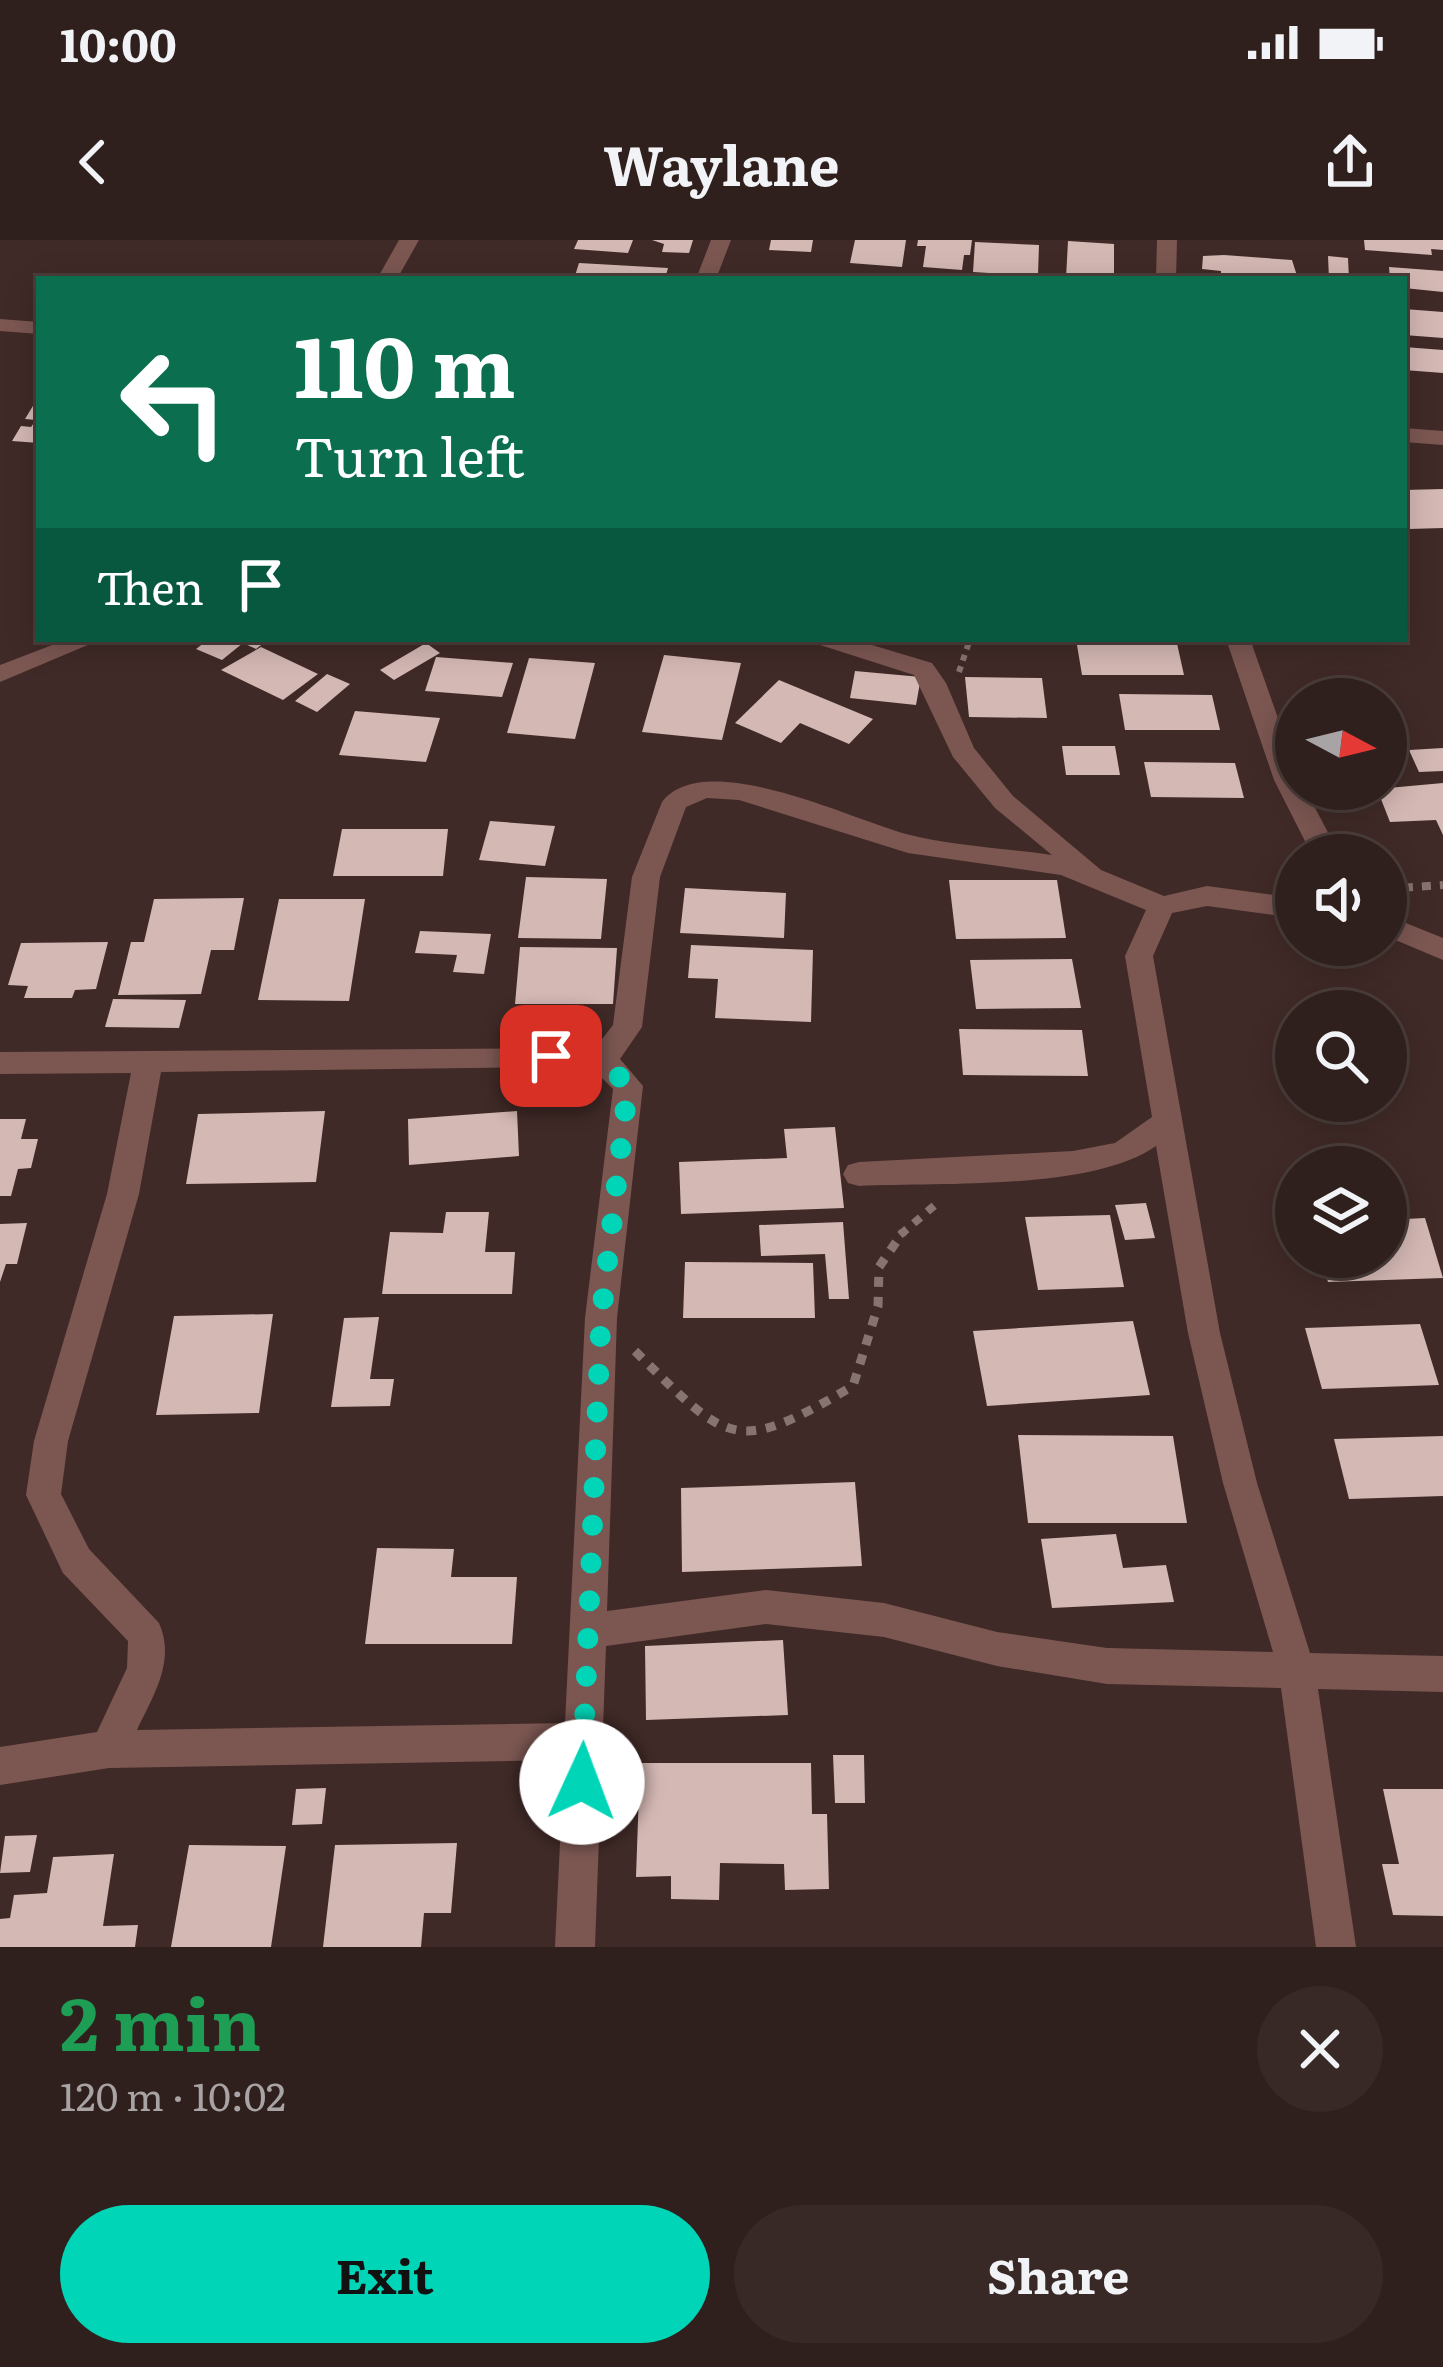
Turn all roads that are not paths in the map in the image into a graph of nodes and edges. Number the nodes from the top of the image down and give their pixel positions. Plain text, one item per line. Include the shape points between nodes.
1 (409, 240) edge
2 (721, 240) edge
3 (1167, 240) edge
4 (389, 276) edge
5 (707, 276) edge
6 (1166, 276) edge
7 (0, 325) edge
8 (36, 328) edge
9 (1407, 434) edge
10 (1443, 437) edge
11 (82, 642) edge
12 (836, 642) edge
13 (1239, 642) edge
14 (0, 674) edge
15 (1314, 834) edge
16 (1099, 878) junction
17 (1275, 905) edge
18 (1162, 906) junction
19 (1407, 934) edge
20 (1443, 950) edge
21 (603, 1060) junction
22 (0, 1063) edge
23 (148, 1063) junction
24 (1165, 1124) junction
25 (859, 1174) dead end
26 (587, 1631) junction
27 (1297, 1671) junction
28 (1443, 1675) edge
29 (584, 1741) junction
30 (109, 1748) junction
31 (0, 1766) edge
32 (575, 1947) edge
33 (1336, 1947) edge

1 - 4 street
2 - 5 street
3 - 6 street
7 - 8 street
9 - 10 street
11 - 14 street
12 - 16 street via 922,669 962,751 1004,802
13 - 15 street
16 - 18 street
16 - 21 street via 1066,866 908,844 740,791 704,789 675,802 646,878 627,1027
17 - 18 street via 1207,896
18 - 24 street via 1139,956
19 - 20 street
21 - 23 street
21 - 26 street via 628,1086 601,1318
22 - 23 street
23 - 30 street via 123,1194 50,1442 43,1495 76,1561 146,1635 146,1669
24 - 25 street via 1123,1153 1073,1163
24 - 27 street via 1214,1376
26 - 27 street via 766,1607 884,1620 1107,1666
26 - 29 street
27 - 28 street
27 - 33 street
29 - 30 street
29 - 32 street
30 - 31 street

